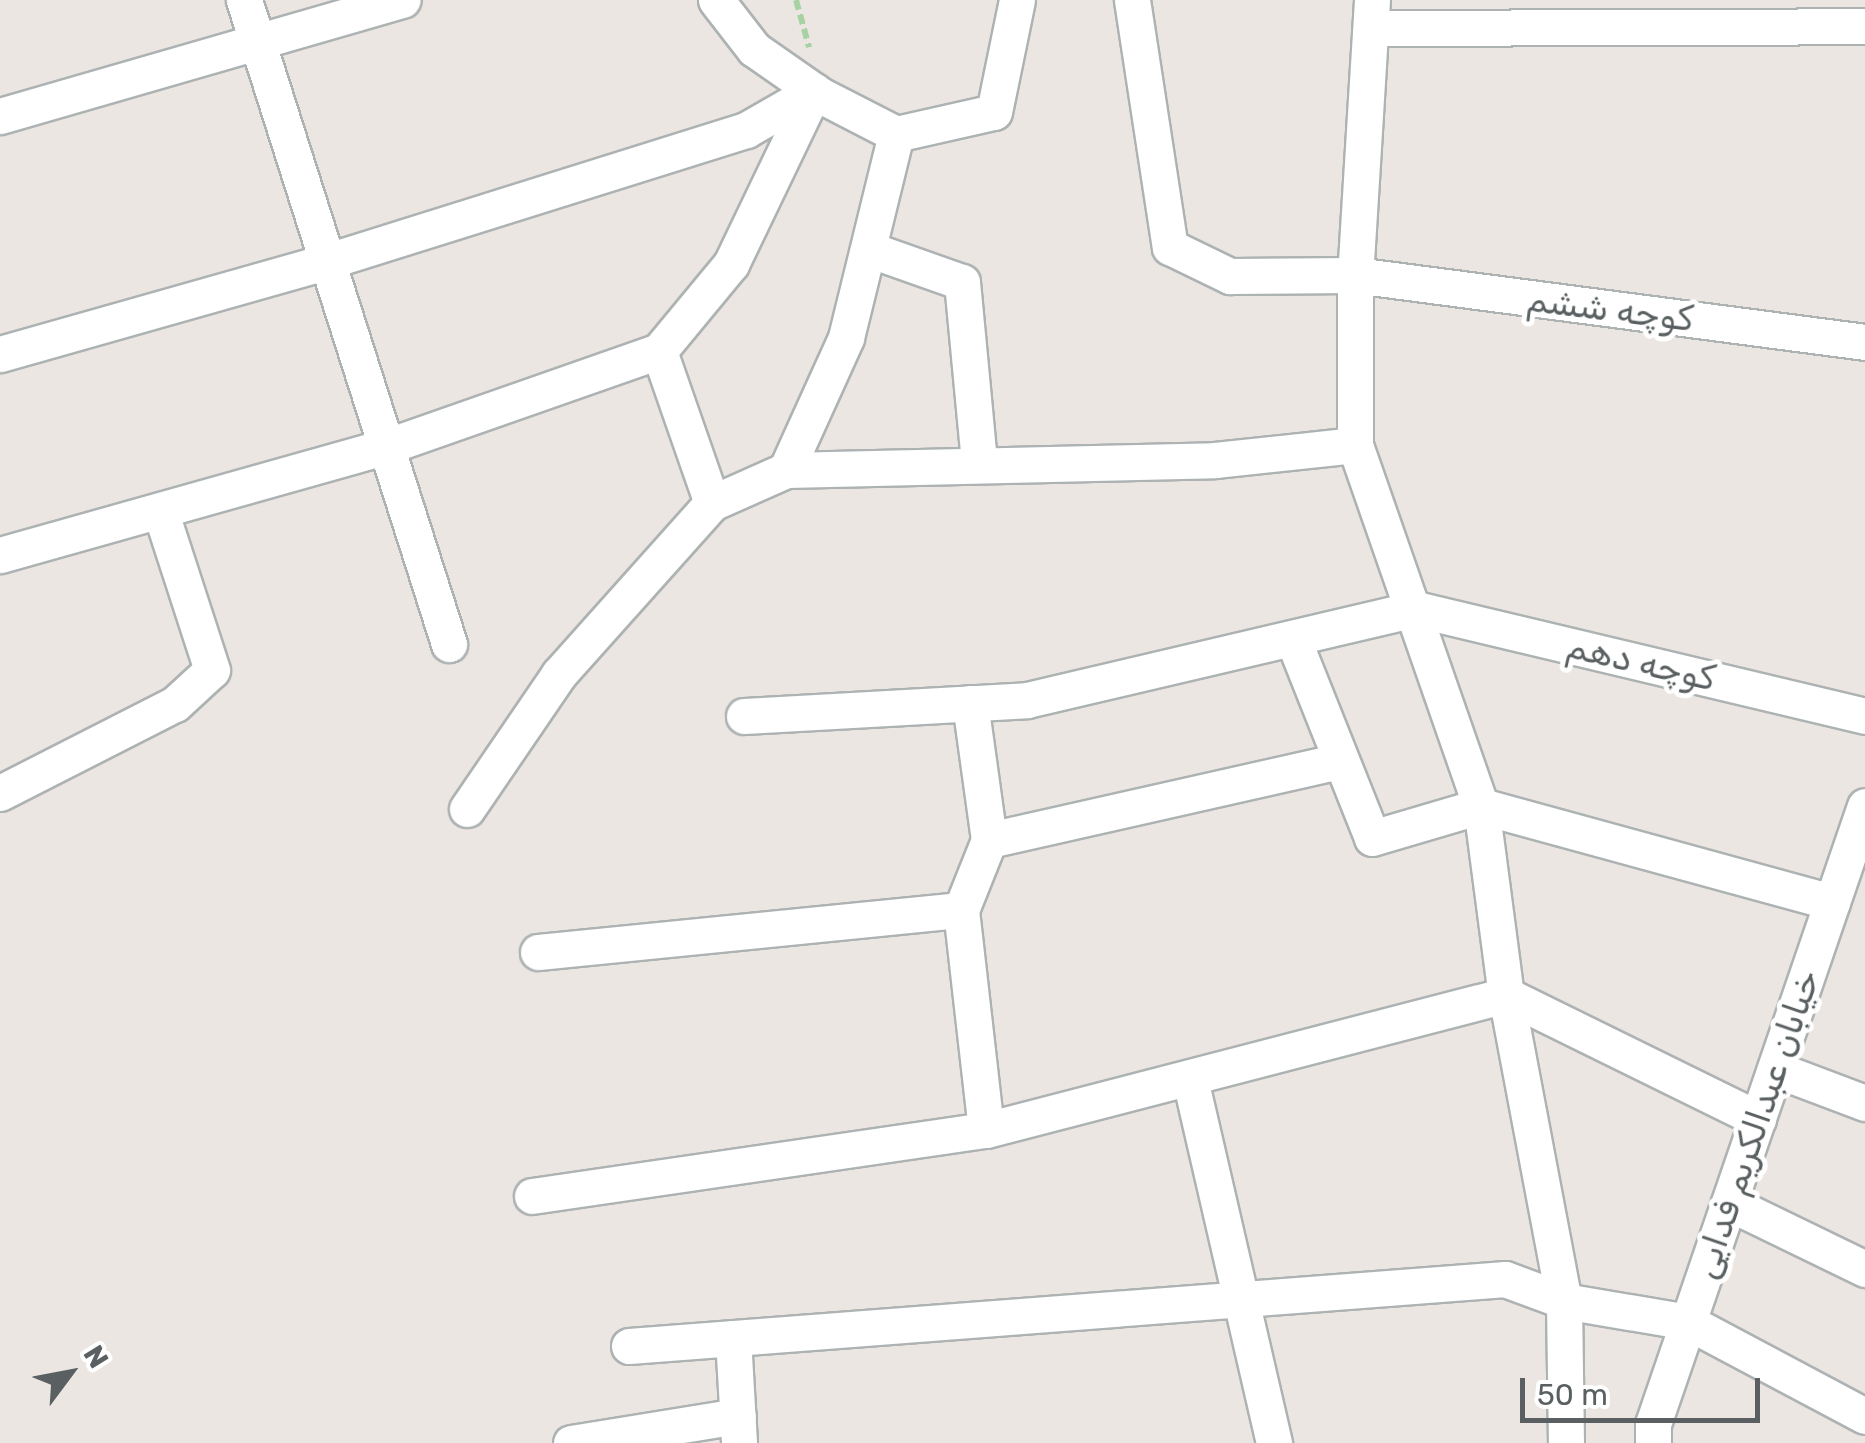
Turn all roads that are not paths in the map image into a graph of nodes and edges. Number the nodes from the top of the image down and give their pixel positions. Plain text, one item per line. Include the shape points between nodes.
1 (244, 0) edge
2 (403, 0) edge
3 (716, 0) edge
4 (1016, 0) edge
5 (1132, 0) edge
6 (1371, 14) edge
7 (1865, 26) edge
8 (258, 42) junction
9 (814, 90) junction
10 (0, 116) edge
11 (896, 134) junction
12 (871, 250) junction
13 (328, 261) junction
14 (1355, 275) junction
15 (1865, 342) edge
16 (659, 351) junction
17 (0, 354) edge
18 (388, 446) junction
19 (1355, 446) junction
20 (980, 463) junction
21 (786, 470) junction
22 (712, 503) junction
23 (160, 510) junction
24 (0, 555) edge
25 (1416, 608) junction
26 (1293, 639) junction
27 (449, 644) dead end
28 (970, 702) junction
29 (744, 716) dead end
30 (1865, 716) edge
31 (1339, 761) junction
32 (0, 792) edge
33 (1480, 806) junction
34 (1865, 806) edge
35 (467, 808) dead end
36 (989, 840) junction
37 (1858, 851) edge
38 (1832, 902) junction
39 (961, 910) junction
40 (538, 952) dead end
41 (1506, 995) junction
42 (1775, 1069) junction
43 (1190, 1079) junction
44 (1865, 1103) edge
45 (1758, 1119) junction
46 (986, 1130) junction
47 (532, 1196) dead end
48 (1728, 1203) junction
49 (1865, 1269) edge
50 (1245, 1302) junction
51 (1564, 1302) junction
52 (1688, 1322) junction
53 (733, 1338) junction
54 (629, 1346) dead end
55 (1865, 1416) edge
56 (738, 1430) edge
57 (571, 1443) edge
58 (1274, 1443) edge
59 (1566, 1443) edge
60 (1653, 1443) edge

1 - 8 street
2 - 8 street
3 - 9 street via 754,49
4 - 11 street via 994,112
5 - 14 street, کوچه ششم via 1170,246 1230,276
6 - 7 street
6 - 14 street
8 - 10 street
8 - 13 street
9 - 11 street
9 - 13 street via 746,130
9 - 16 street via 731,264
11 - 12 street
12 - 20 street via 962,282
12 - 21 street via 846,338
13 - 17 street
13 - 18 street
14 - 15 street, کوچه ششم
14 - 19 street
16 - 18 street
16 - 22 street
18 - 23 street
18 - 27 street
19 - 20 street via 1216,460
19 - 25 street
20 - 21 street
21 - 22 street
22 - 35 street via 559,674
23 - 24 street
23 - 32 street via 212,670 176,704
25 - 26 street
25 - 30 street, کوچه دهم
25 - 33 street
26 - 28 street via 1027,700
26 - 31 street
28 - 29 street
28 - 36 street
31 - 33 street via 1372,838
31 - 36 street
33 - 38 street
33 - 41 street
34 - 37 street, خیابان عبدالکریم فدایی
36 - 39 street
37 - 38 street, خیابان عبدالکریم فدایی
38 - 42 street, خیابان عبدالکریم فدایی
39 - 40 street
39 - 46 street
41 - 43 street
41 - 45 street
41 - 51 street
42 - 44 street
42 - 45 street, خیابان عبدالکریم فدایی
43 - 46 street
43 - 50 street
45 - 48 street, خیابان عبدالکریم فدایی
46 - 47 street
48 - 49 street
48 - 52 street, خیابان عبدالکریم فدایی
50 - 51 street via 1506,1279
50 - 53 street
50 - 58 street
51 - 52 street
51 - 59 street
52 - 55 street
52 - 60 street, خیابان عبدالکریم فدایی via 1653,1424
53 - 54 street
53 - 56 street
56 - 57 street

